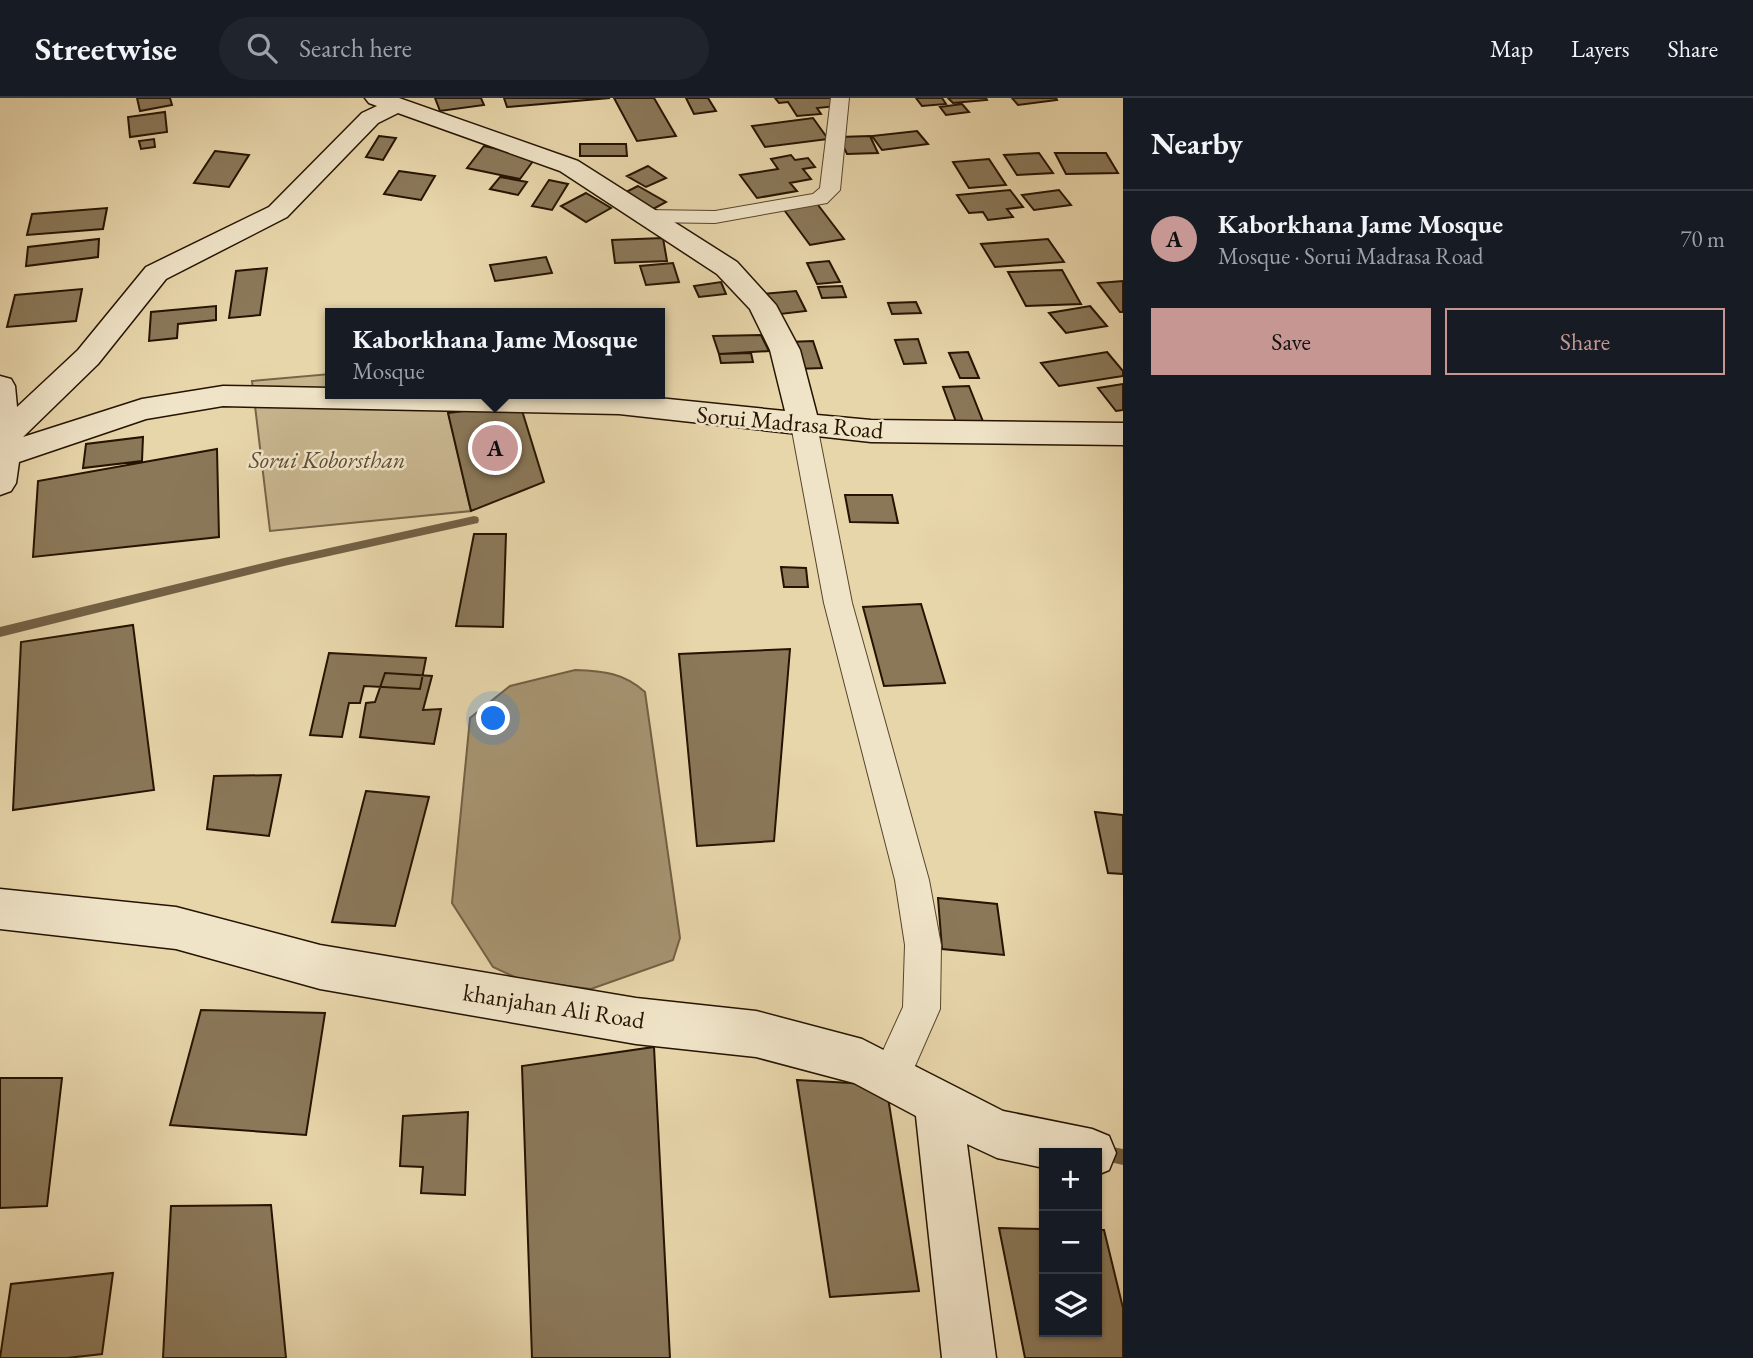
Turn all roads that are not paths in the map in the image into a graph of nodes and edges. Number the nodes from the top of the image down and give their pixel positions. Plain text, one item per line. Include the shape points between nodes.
1 (840, 98) edge
2 (387, 102) edge
3 (645, 216) junction
4 (0, 386) edge
5 (325, 398) edge
6 (372, 399) edge
7 (804, 425) junction
8 (1123, 433) edge
9 (3, 458) edge
10 (0, 909) edge
11 (890, 1077) junction
12 (938, 1103) junction
13 (1066, 1148) edge
14 (1102, 1156) edge
15 (1123, 1160) edge
16 (969, 1358) edge

1 - 3 street via 830,190 820,199 715,217
2 - 3 street via 569,166
2 - 9 street via 278,212 156,273
3 - 7 street via 727,268 762,305 785,350
4 - 9 street
5 - 9 street, Sorui Madrasa Road via 223,396 142,409
6 - 7 street, Sorui Madrasa Road via 619,404
7 - 8 street, Sorui Madrasa Road via 939,432
7 - 11 street via 838,603 912,880 922,945 921,1009
10 - 11 street, khanjahan Ali Road via 176,928 320,967 636,1021 755,1034 862,1062
11 - 12 street, khanjahan Ali Road
12 - 13 street, khanjahan Ali Road via 997,1134
12 - 16 street
14 - 15 street, khanjahan Ali Road

